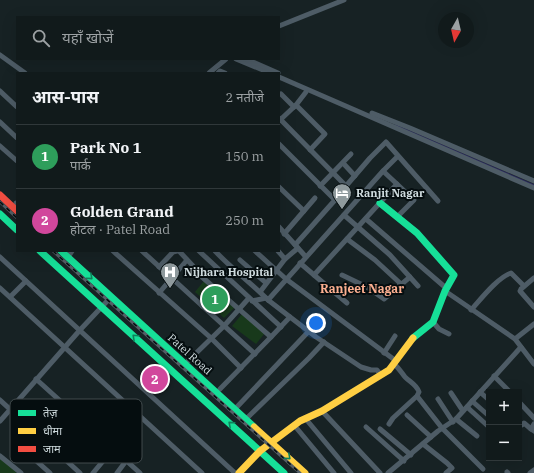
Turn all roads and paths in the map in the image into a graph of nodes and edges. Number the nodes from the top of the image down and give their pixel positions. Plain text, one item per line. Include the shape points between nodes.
1 (344, 0) edge
2 (280, 26) edge
3 (0, 55) edge
4 (225, 60) edge
5 (238, 60) edge
6 (248, 60) edge
7 (24, 72) edge
8 (212, 72) edge
9 (268, 72) edge
10 (277, 72) edge
11 (280, 73) edge
12 (280, 77) edge
13 (0, 91) edge
14 (306, 92) dead end
15 (281, 94) dead end
16 (16, 106) edge
17 (295, 106) junction
18 (280, 120) edge
19 (0, 122) edge
20 (16, 137) edge
21 (280, 145) edge
22 (0, 146) edge
23 (310, 150) junction
24 (351, 154) dead end
25 (398, 156) junction
26 (16, 160) edge
27 (342, 163) junction
28 (383, 171) junction
29 (332, 173) junction
30 (355, 176) junction
31 (534, 181) edge
32 (397, 184) junction
33 (320, 186) junction
34 (346, 186) junction
35 (280, 188) edge
36 (534, 188) edge
37 (0, 195) edge
38 (315, 198) dead end
39 (334, 200) junction
40 (438, 202) dead end
41 (380, 203) junction
42 (16, 205) edge
43 (304, 211) junction
44 (0, 214) edge
45 (344, 215) junction
46 (398, 217) junction
47 (366, 219) junction
48 (358, 227) junction
49 (280, 228) edge
50 (16, 229) edge
51 (284, 234) junction
52 (347, 239) junction
53 (296, 247) junction
54 (41, 252) edge
55 (62, 252) edge
56 (115, 252) edge
57 (143, 252) edge
58 (175, 252) edge
59 (177, 252) edge
60 (200, 252) edge
61 (216, 252) edge
62 (256, 252) edge
63 (279, 252) edge
64 (0, 257) edge
65 (306, 257) junction
66 (285, 259) junction
67 (188, 260) junction
68 (240, 260) dead end
69 (300, 263) junction
70 (194, 266) dead end
71 (160, 267) junction
72 (277, 270) junction
73 (314, 275) junction
74 (342, 275) dead end
75 (202, 276) dead end
76 (410, 277) junction
77 (172, 278) junction
78 (534, 278) edge
79 (286, 279) junction
80 (26, 281) junction
81 (266, 283) junction
82 (401, 284) junction
83 (418, 286) dead end
84 (524, 286) junction
85 (0, 288) edge
86 (445, 289) junction
87 (218, 291) junction
88 (260, 292) junction
89 (159, 293) junction
90 (10, 297) junction
91 (112, 297) junction
92 (267, 299) junction
93 (250, 300) junction
94 (347, 303) dead end
95 (102, 306) junction
96 (202, 306) junction
97 (534, 307) edge
98 (239, 310) junction
99 (471, 310) junction
100 (290, 317) junction
101 (433, 322) junction
102 (534, 324) edge
103 (224, 326) junction
104 (280, 327) junction
105 (80, 330) junction
106 (309, 331) junction
107 (449, 334) dead end
108 (395, 336) dead end
109 (271, 337) junction
110 (211, 338) junction
111 (515, 339) junction
112 (324, 342) junction
113 (64, 348) junction
114 (521, 348) junction
115 (384, 353) junction
116 (255, 354) junction
117 (188, 361) dead end
118 (395, 363) junction
119 (534, 364) edge
120 (241, 368) junction
121 (381, 375) junction
122 (494, 376) junction
123 (36, 379) junction
124 (220, 389) dead end
125 (507, 389) edge
126 (480, 392) junction
127 (451, 393) dead end
128 (417, 396) junction
129 (486, 397) edge
130 (19, 399) edge
131 (58, 399) edge
132 (120, 399) edge
133 (438, 399) dead end
134 (0, 400) edge
135 (472, 401) junction
136 (522, 405) edge
137 (10, 409) joint
138 (235, 409) junction
139 (465, 409) junction
140 (322, 411) junction
141 (486, 413) edge
142 (406, 415) dead end
143 (305, 418) junction
144 (534, 418) edge
145 (142, 419) edge
146 (246, 419) junction
147 (455, 420) junction
148 (0, 421) edge
149 (389, 424) dead end
150 (294, 425) junction
151 (486, 425) edge
152 (522, 425) edge
153 (366, 427) dead end
154 (442, 428) junction
155 (533, 428) edge
156 (380, 429) dead end
157 (476, 436) dead end
158 (431, 437) junction
159 (271, 442) junction
160 (423, 444) junction
161 (260, 451) junction
162 (410, 455) junction
163 (0, 456) edge
164 (404, 461) junction
165 (39, 463) edge
166 (69, 463) edge
167 (101, 463) edge
168 (125, 463) edge
169 (128, 463) edge
170 (483, 469) dead end
171 (534, 470) edge
172 (21, 473) edge
173 (50, 473) edge
174 (80, 473) edge
175 (93, 473) edge
176 (118, 473) edge
177 (140, 473) edge
178 (202, 473) edge
179 (235, 473) edge
180 (239, 473) edge
181 (284, 473) edge
182 (305, 473) edge
183 (334, 473) edge
184 (350, 473) edge
185 (380, 473) edge
186 (390, 473) edge
187 (446, 473) edge
188 (530, 473) edge

1 - 2 street
3 - 7 street
4 - 8 street
5 - 9 street
6 - 10 street
11 - 31 street
12 - 36 street
13 - 16 street
14 - 17 street
15 - 17 street
17 - 18 street
17 - 23 street via 325,134
18 - 23 street
19 - 20 street
21 - 33 street
22 - 26 street
23 - 29 street
24 - 27 street
25 - 28 street
25 - 30 street via 386,142
25 - 40 street
27 - 29 street
27 - 30 street
28 - 32 street
28 - 45 street
29 - 33 street
29 - 34 street
30 - 34 street
32 - 41 street
32 - 46 street via 414,200
33 - 39 street
34 - 39 street
35 - 43 street
37 - 42 main road
38 - 43 street
39 - 53 street
41 - 46 main road
41 - 47 street
43 - 51 street
44 - 50 main road
45 - 48 street
45 - 65 street
46 - 86 main road via 418,233 455,276
47 - 48 street
47 - 86 street
48 - 52 street
48 - 76 street
49 - 51 street
51 - 53 street
52 - 73 street
52 - 82 street
53 - 65 street
53 - 66 street
54 - 95 main road
55 -> 91 main road, Patel Road
56 - 89 street
57 - 71 street
58 - 71 street
59 - 67 street
60 - 93 street
61 - 88 street
62 - 72 street
63 - 66 street
64 - 80 street
65 - 69 street
66 - 72 street
67 - 70 street
67 - 77 street
68 - 81 street
69 - 73 street
69 - 79 street
71 - 77 street
72 - 79 street
72 - 81 street
73 - 94 street
74 - 82 street via 384,299
75 - 87 street
76 - 82 street
76 - 83 street
77 - 89 street
77 - 96 street
78 - 84 street
79 - 92 street
79 - 115 street
80 - 90 street
80 - 105 street
81 - 88 street
84 - 97 street via 520,291
84 - 99 street via 511,273 508,274
85 - 90 street
86 - 99 street
86 - 101 main road
87 - 96 street
87 - 98 street
88 - 92 street
89 - 110 street
90 - 113 street
91 - 95 street
91 - 138 main road, Patel Road
92 - 93 street
92 - 100 street
93 - 98 street
93 - 104 street
95 - 105 street
161 -> 95 main road
96 - 103 street
98 - 103 street
98 - 109 street
99 - 111 street
100 - 104 street
100 - 106 street
101 - 107 street
101 - 118 main road via 411,340
102 - 111 street
103 - 110 street
103 - 116 street
104 - 109 street
105 - 113 street
105 - 179 street
106 - 112 street
106 - 138 street
108 - 115 street
109 - 116 street
110 - 117 street
110 - 120 street
111 - 114 street
112 - 121 street via 362,367 376,370
112 - 146 street
113 - 123 street
113 - 132 street
114 - 119 street
114 - 122 street
115 - 118 street
116 - 120 street
118 - 121 main road
118 - 128 street via 418,389
120 - 124 street
121 - 140 main road
122 - 125 street
122 - 126 street
123 - 130 street
123 - 131 street
126 - 129 street
126 - 135 street
127 - 139 street
128 - 149 street
128 - 154 street
133 - 147 street
134 - 137 street
135 - 139 street
135 - 141 street
136 - 144 street
137 - 148 street
138 - 146 main road, Patel Road
139 - 147 street
139 - 151 street
140 - 143 main road
140 - 185 street
142 - 158 street
143 - 150 main road
143 - 184 street
145 - 178 street
146 - 159 main road, Patel Road
147 - 154 street
147 - 157 street
150 - 159 main road
150 - 183 street
152 - 155 street via 524,423
153 - 164 street
154 - 158 street
154 - 170 street
156 - 162 street
158 - 160 street
159 - 161 main road
159 -> 182 main road, Patel Road
160 - 162 street
160 - 187 street via 452,468
161 - 180 main road
161 - 181 main road
162 - 164 street
163 - 172 street
164 - 186 street
165 - 173 street
166 - 174 street
167 - 175 street
168 - 176 street
169 - 177 street
171 - 188 street

